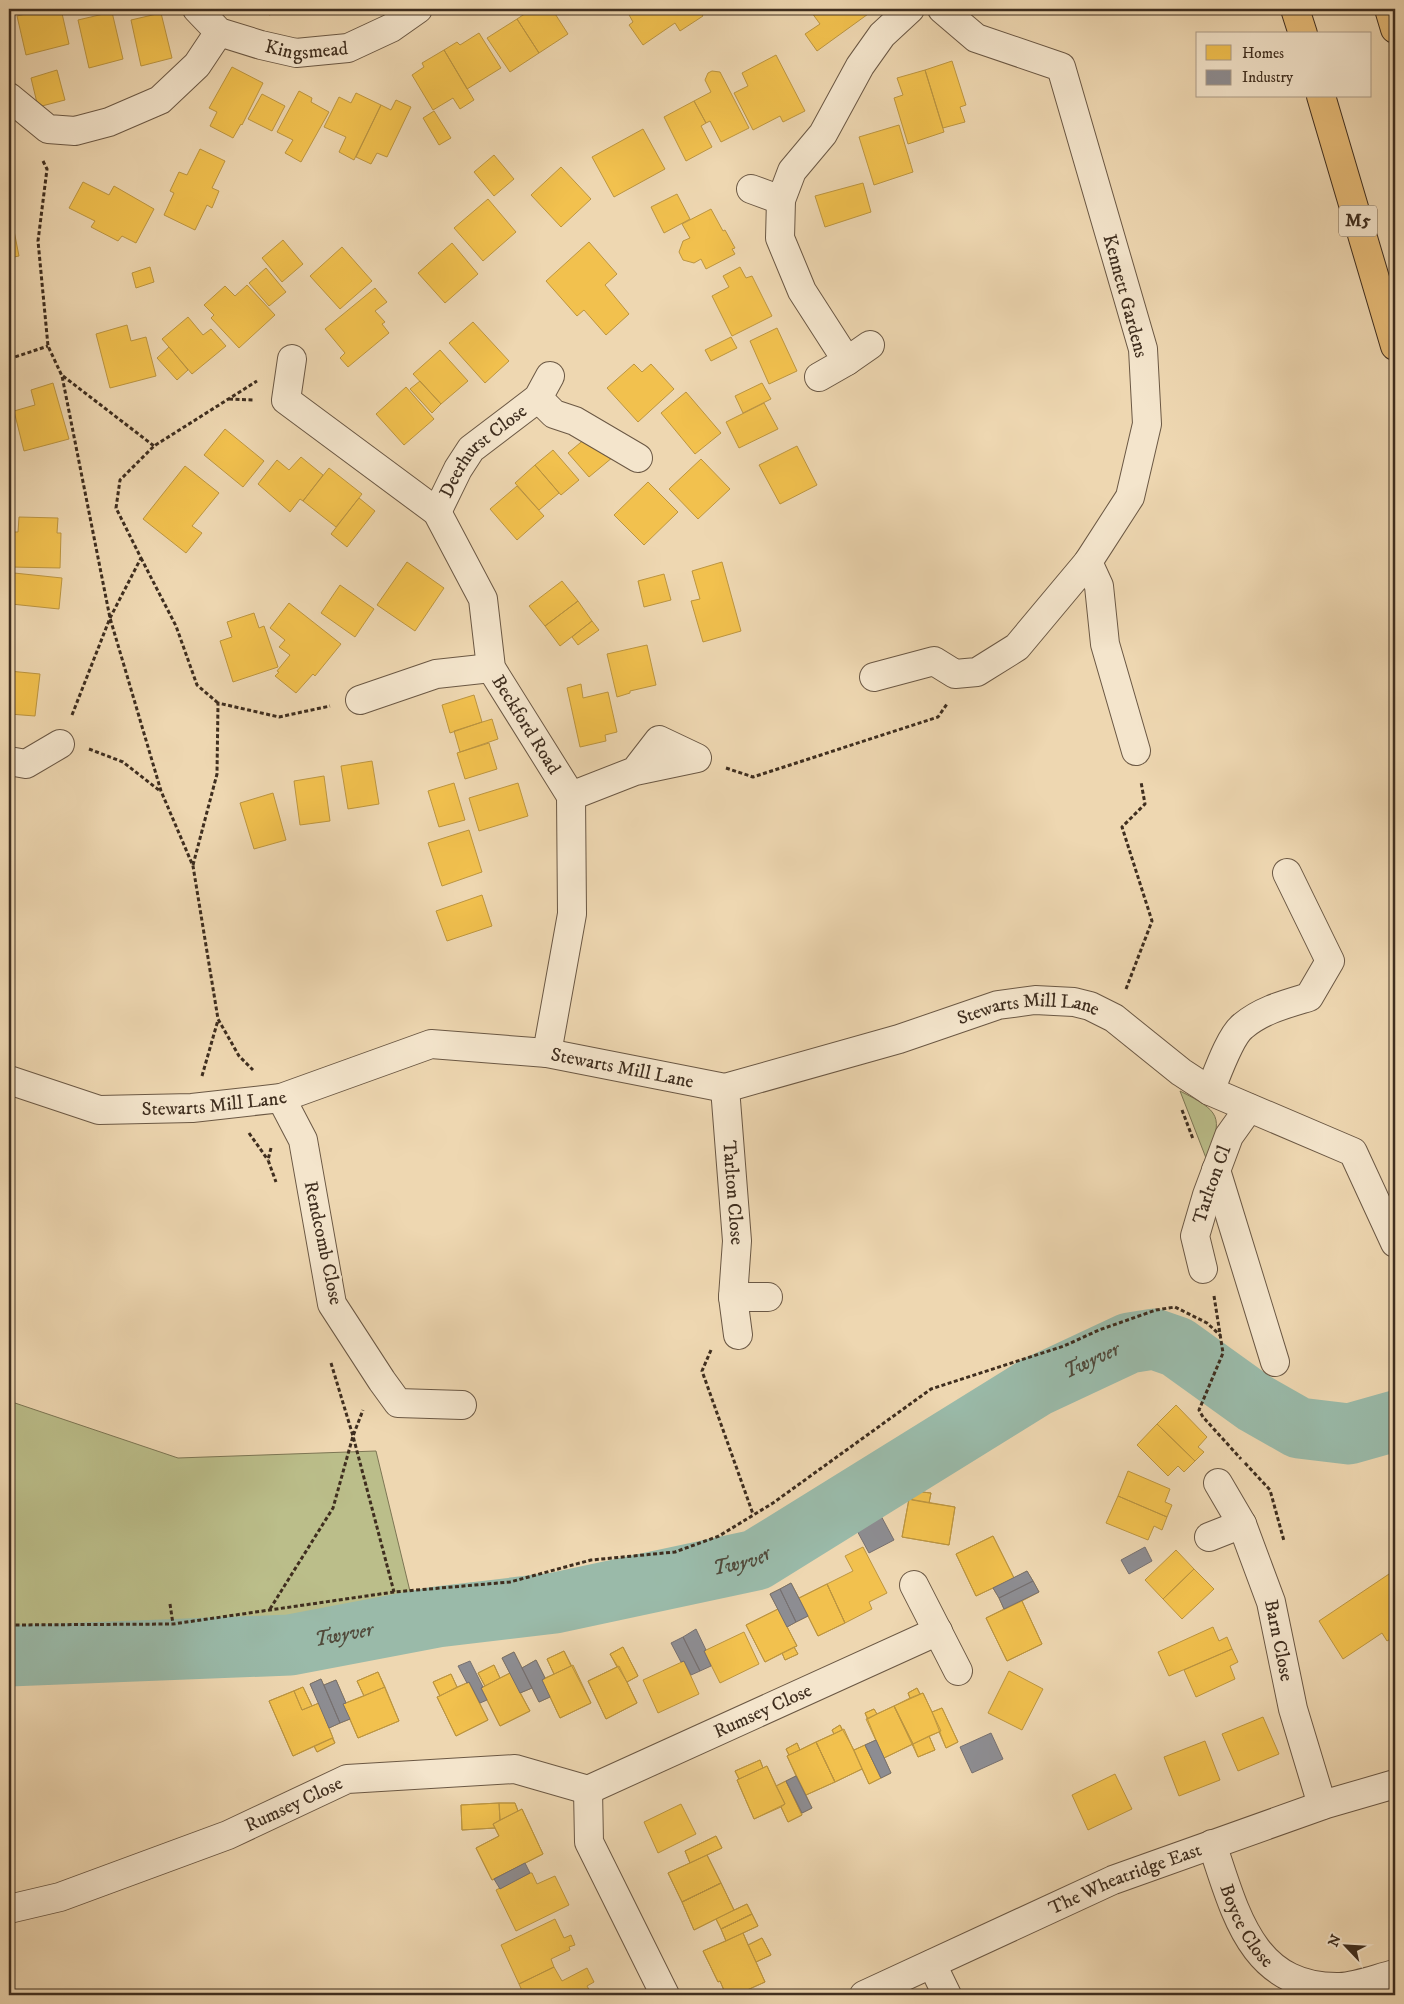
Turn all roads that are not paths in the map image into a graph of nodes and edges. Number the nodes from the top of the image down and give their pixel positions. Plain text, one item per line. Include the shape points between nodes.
1 (197, 9) edge
2 (418, 9) edge
3 (910, 9) edge
4 (942, 9) edge
5 (1295, 9) edge
6 (1389, 9) edge
7 (1395, 29) edge
8 (219, 32) junction
9 (1302, 32) edge
10 (9, 98) edge
11 (1322, 98) edge
12 (751, 189) dead end
13 (781, 200) junction
14 (870, 345) dead end
15 (1395, 346) edge
16 (292, 359) road end
17 (846, 361) junction
18 (819, 377) dead end
19 (638, 458) dead end
20 (437, 512) junction
21 (1088, 562) junction
22 (492, 668) junction
23 (874, 677) dead end
24 (360, 700) road end
25 (60, 744) road end
26 (1136, 751) road end
27 (697, 758) road end
28 (9, 760) edge
29 (571, 796) junction
30 (1287, 873) dead end
31 (546, 1053) junction
32 (10, 1083) edge
33 (725, 1088) junction
34 (1210, 1091) junction
35 (281, 1098) junction
36 (1249, 1108) junction
37 (1216, 1170) junction
38 (1395, 1242) edge
39 (1203, 1269) dead end
40 (733, 1297) junction
41 (768, 1297) dead end
42 (738, 1335) dead end
43 (1275, 1362) dead end
44 (462, 1404) dead end
45 (1218, 1483) dead end
46 (1242, 1524) junction
47 (1209, 1537) dead end
48 (914, 1585) dead end
49 (938, 1631) junction
50 (958, 1671) dead end
51 (1395, 1784) edge
52 (588, 1790) junction
53 (1322, 1805) junction
54 (1212, 1844) junction
55 (9, 1909) edge
56 (932, 1964) junction
57 (1395, 1974) edge
58 (665, 1995) edge
59 (864, 1995) edge
60 (947, 1995) edge

1 - 8 street, Kingsmead
2 - 8 street, Kingsmead via 391,28 348,48 296,53
3 - 13 street via 882,35 860,66 823,134 792,171
4 - 21 street, Kennett Gardens via 976,38 1061,67 1143,349 1147,424 1130,497
5 - 9 highway
6 - 7 highway
8 - 10 street via 197,65 160,100 110,122 75,130 48,129
11 - 15 highway, M5
12 - 13 street
13 - 17 street via 780,238 802,291
14 - 17 street
16 - 20 street, Beckford Road via 286,400
17 - 18 street
19 - 20 street, Deerhurst Close via 575,421 547,396 471,449
20 - 22 street, Beckford Road via 483,599
21 - 23 street, Kennett Gardens via 1017,647 977,672 955,674 934,661
21 - 26 street via 1099,586 1106,644
22 - 24 street via 436,674
22 - 29 street, Beckford Road
25 - 28 street via 26,764
27 - 29 street via 635,771
29 - 31 street, Beckford Road via 572,914
30 - 34 street via 1330,960 1309,997 1264,1012 1241,1027 1225,1053
31 - 33 street, Stewarts Mill Lane
31 - 35 street, Stewarts Mill Lane via 431,1044
32 - 35 street, Stewarts Mill Lane via 99,1110 192,1108
33 - 34 street, Stewarts Mill Lane via 899,1039 998,1005 1035,1000 1074,1002 1114,1018
33 - 40 street, Tarlton Close via 737,1241
34 - 36 street, Stewarts Mill Lane
35 - 44 street, Rendcomb Close via 303,1140 332,1304 398,1403
36 - 37 street, Tarlton Cl via 1229,1136
36 - 38 street, Stewarts Mill Lane via 1353,1152
37 - 39 street, Tarlton Cl via 1195,1236
37 - 43 street
40 - 41 street
40 - 42 street, Tarlton Close
45 - 46 street, Barn Close
46 - 47 street
46 - 53 street, Barn Close via 1272,1602 1293,1709
48 - 49 street
49 - 50 street
49 - 52 street, Rumsey Close
51 - 53 street, The Wheatridge East
52 - 55 street, Rumsey Close via 515,1769 346,1779 228,1835 60,1897
52 - 58 street via 589,1842
53 - 54 street, The Wheatridge East
54 - 56 street, The Wheatridge East via 1113,1880
54 - 57 street, Boyce Close via 1240,1923 1252,1944 1264,1959 1289,1977 1313,1985 1341,1987
56 - 59 street, The Wheatridge East
56 - 60 street

